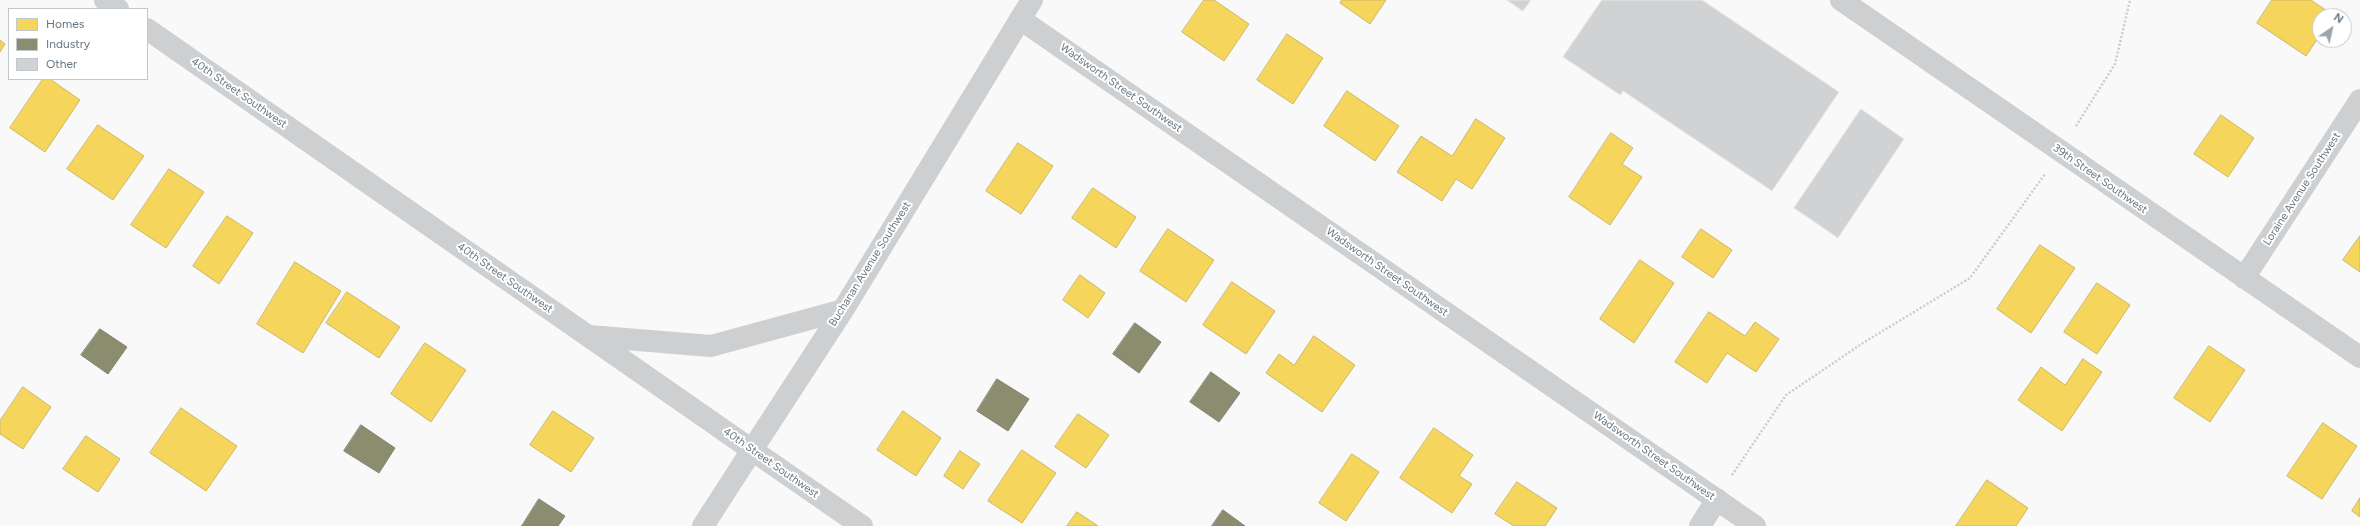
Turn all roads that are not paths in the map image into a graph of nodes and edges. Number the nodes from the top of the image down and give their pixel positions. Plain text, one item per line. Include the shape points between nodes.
1 (105, 0) edge
2 (1032, 0) edge
3 (1841, 0) edge
4 (117, 8) edge
5 (1020, 19) junction
6 (148, 30) edge
7 (2360, 100) edge
8 (2244, 278) junction
9 (843, 310) junction
10 (589, 336) junction
11 (2360, 357) edge
12 (752, 450) junction
13 (1717, 499) junction
14 (703, 526) edge
15 (862, 526) edge
16 (1700, 526) edge
17 (1755, 526) edge

1 - 4 street
2 - 5 street, Buchanan Avenue Southwest
3 - 8 street, 39th Street Southwest
5 - 9 street, Buchanan Avenue Southwest
5 - 13 street, Wadsworth Street Southwest
6 - 10 street, 40th Street Southwest
7 - 8 street, Loraine Avenue Southwest
8 - 11 street, 39th Street Southwest
9 - 10 street via 711,346
9 - 12 street, Buchanan Avenue Southwest
10 - 12 street, 40th Street Southwest
12 - 14 street, Buchanan Avenue Southwest
12 - 15 street, 40th Street Southwest
13 - 16 street
13 - 17 street, Wadsworth Street Southwest

